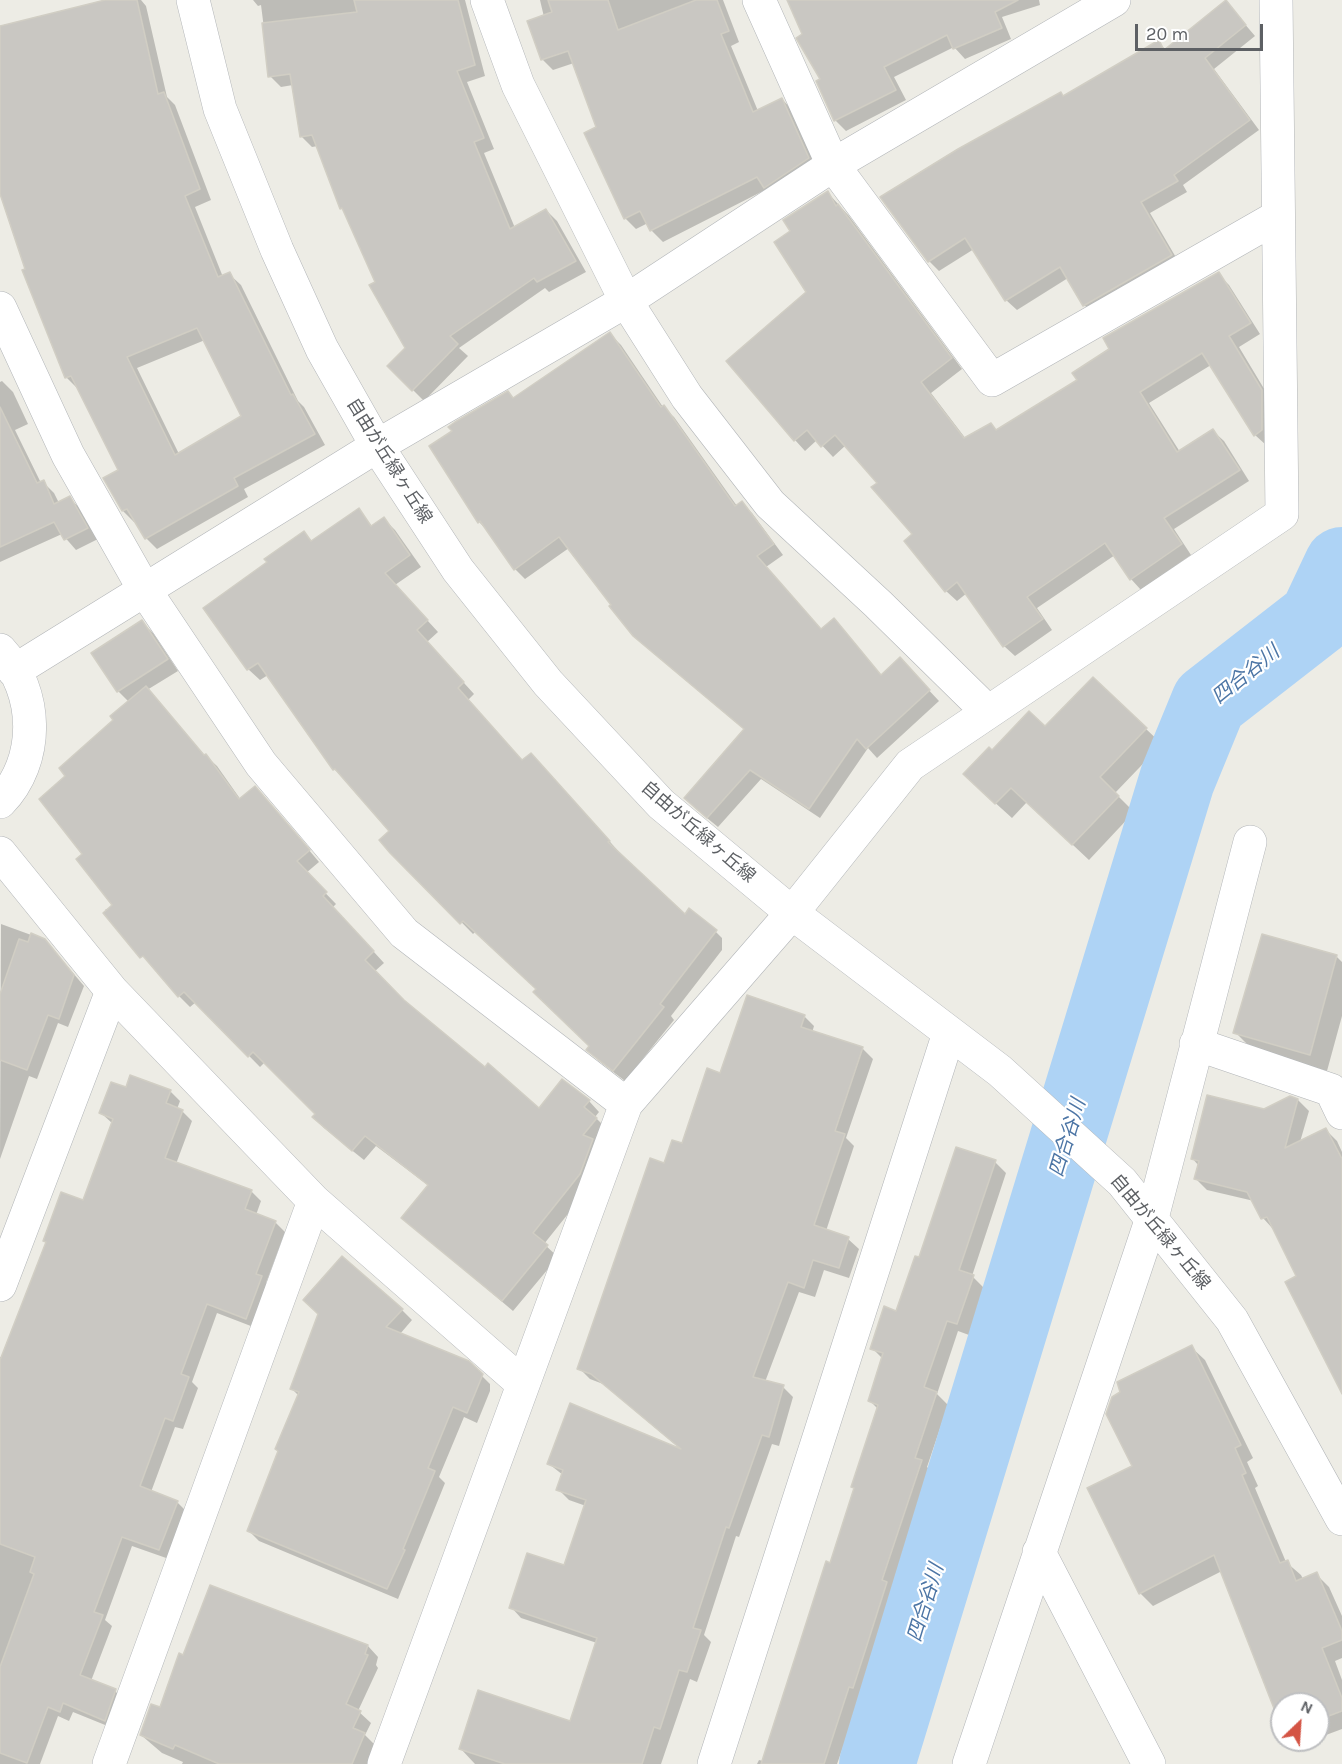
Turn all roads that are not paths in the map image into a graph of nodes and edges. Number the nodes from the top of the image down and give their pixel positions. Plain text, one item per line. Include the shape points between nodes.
1 (193, 0) edge
2 (487, 0) edge
3 (759, 0) edge
4 (1114, 0) edge
5 (1276, 0) edge
6 (833, 165) junction
7 (1277, 217) junction
8 (626, 301) junction
9 (0, 308) edge
10 (377, 446) junction
11 (144, 589) junction
12 (7, 661) edge
13 (987, 711) junction
14 (0, 802) edge
15 (1250, 842) dead end
16 (0, 853) edge
17 (792, 913) junction
18 (112, 991) junction
19 (949, 1033) junction
20 (1196, 1044) junction
21 (626, 1104) junction
22 (1342, 1113) edge
23 (314, 1201) junction
24 (1152, 1218) junction
25 (0, 1285) edge
26 (523, 1384) junction
27 (1342, 1519) edge
28 (1039, 1552) junction
29 (389, 1763) edge
30 (109, 1764) edge
31 (714, 1764) edge
32 (969, 1764) edge
33 (1149, 1764) edge

1 - 10 street, 自由が丘緑ヶ丘線 via 220,109 277,250 322,349
2 - 8 street via 518,85
3 - 6 street
4 - 6 street
5 - 7 street
6 - 7 street via 992,380
6 - 8 street
7 - 13 street via 1282,514
8 - 10 street
8 - 13 street via 687,397 770,504
9 - 11 street via 68,455
10 - 11 street
10 - 17 street, 自由が丘緑ヶ丘線 via 458,570 548,683 661,804
11 - 12 street
11 - 21 street via 261,764 404,933
12 - 14 street via 22,683 31,720 27,757 11,790
13 - 17 street via 910,765
15 - 20 street
16 - 18 street
17 - 19 street, 自由が丘緑ヶ丘線
17 - 21 street
18 - 23 street
18 - 25 street
19 - 24 street, 自由が丘緑ヶ丘線 via 1000,1071 1122,1182
19 - 31 street
20 - 22 street via 1330,1090
20 - 24 street
21 - 26 street
23 - 26 street
23 - 30 street
24 - 27 street, 自由が丘緑ヶ丘線 via 1232,1320
24 - 28 street
26 - 29 street
28 - 32 street
28 - 33 street

